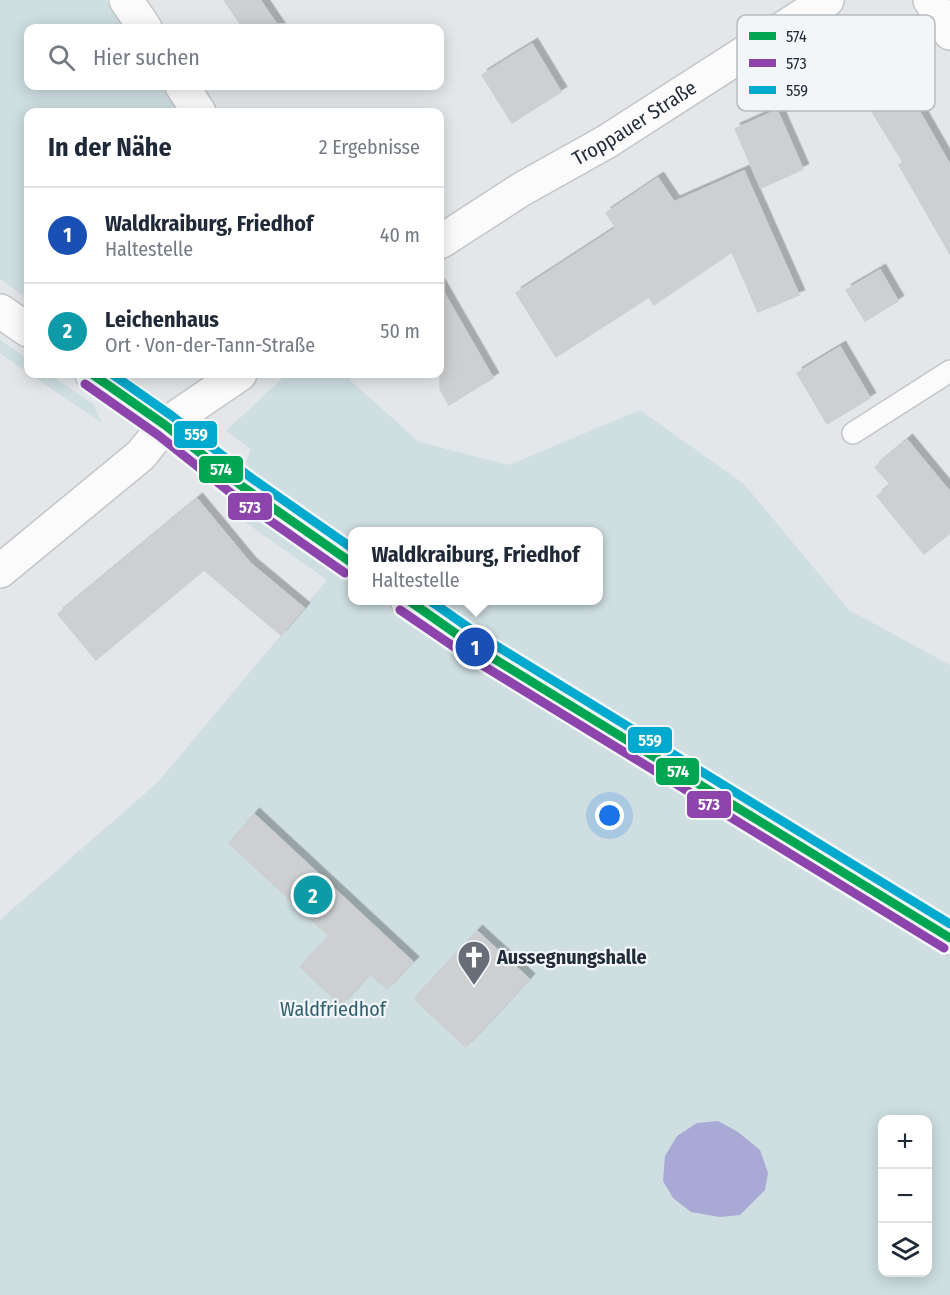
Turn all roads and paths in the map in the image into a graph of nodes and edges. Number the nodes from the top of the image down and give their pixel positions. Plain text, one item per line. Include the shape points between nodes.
1 (126, 0) edge
2 (827, 0) edge
3 (930, 0) edge
4 (804, 15) edge
5 (142, 24) edge
6 (950, 33) edge
7 (737, 58) edge
8 (185, 90) edge
9 (196, 108) edge
10 (444, 239) edge
11 (0, 311) edge
12 (24, 327) edge
13 (950, 371) edge
14 (98, 378) edge
15 (234, 378) edge
16 (165, 425) junction
17 (853, 433) dead end
18 (348, 560) edge
19 (0, 571) edge
20 (414, 605) edge
21 (950, 938) edge

1 - 5 street
2 - 4 street, Troppauer Straße
3 - 6 street
7 - 10 street, Troppauer Straße
8 - 9 street
11 - 12 street
13 - 17 lane
14 - 16 street
15 - 16 street
16 - 18 street via 243,487
16 - 19 street via 141,455
20 - 21 street via 483,652

